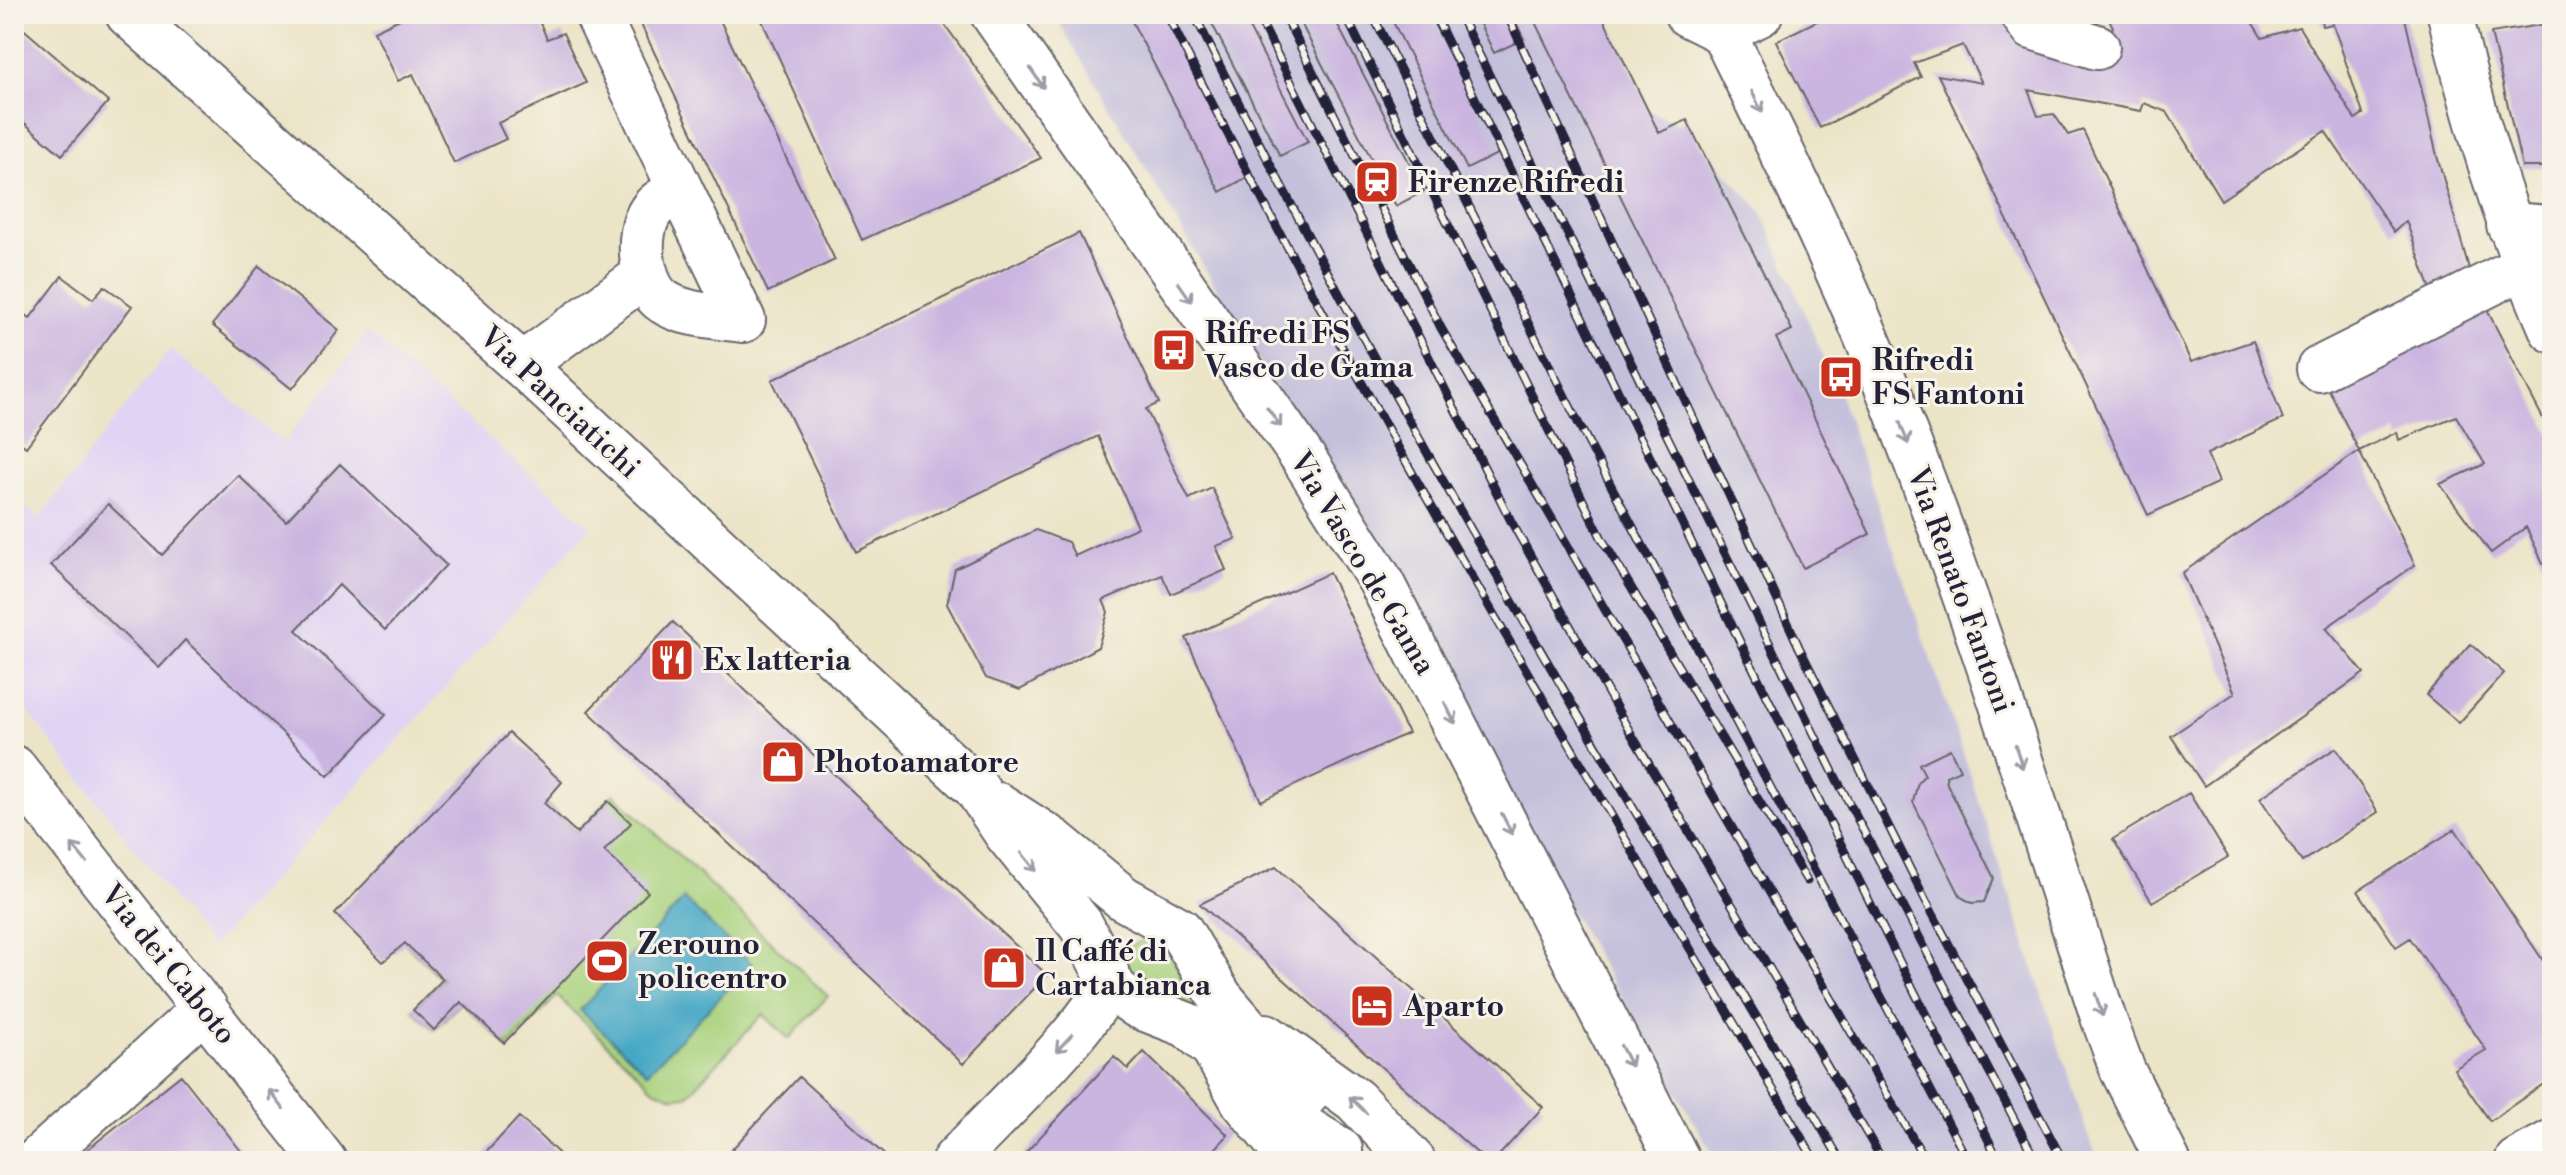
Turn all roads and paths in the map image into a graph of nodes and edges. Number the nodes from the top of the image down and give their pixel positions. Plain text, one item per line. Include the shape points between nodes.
1 (128, 14) edge
2 (597, 14) edge
3 (993, 14) edge
4 (2450, 14) edge
5 (2024, 16) dead end
6 (1723, 20) edge
7 (2097, 47) dead end
8 (681, 191) junction
9 (2509, 225) junction
10 (2552, 228) edge
11 (2525, 266) junction
12 (646, 274) junction
13 (2552, 330) edge
14 (522, 365) junction
15 (2319, 369) dead end
16 (14, 768) edge
17 (985, 798) junction
18 (1166, 920) junction
19 (1109, 980) junction
20 (1220, 997) junction
21 (205, 1008) junction
22 (1212, 1046) junction
23 (2552, 1142) edge
24 (1344, 1156) edge
25 (1674, 1157) edge
26 (36, 1161) edge
27 (324, 1161) edge
28 (954, 1161) edge
29 (1292, 1161) edge
30 (1413, 1161) edge
31 (2168, 1161) edge
32 (2517, 1161) edge

1 - 14 street, Via Panciatichi
2 - 8 street
3 -> 25 street, Via Vasco de Gama via 1304,459 1380,580
4 - 9 street via 2471,105
5 - 7 street via 2032,27
6 -> 31 street, Via Renato Fantoni via 1876,361 1949,551 2103,1017
8 - 12 street via 662,200 645,222
8 - 12 street via 743,320 671,306 660,300
9 - 10 street
9 - 11 street
11 - 13 street
11 - 15 street
12 - 14 street
14 - 17 street, Via Panciatichi
21 -> 16 street, Via dei Caboto
17 - 18 street, Via Panciatichi via 1054,841 1123,898
17 -> 19 street, Via Panciatichi via 1006,833 1081,925
18 - 19 street via 1135,921 1118,934 1107,954
18 - 20 street, Via Panciatichi via 1186,938
19 - 22 street, Via Panciatichi via 1130,1002 1176,1019
19 -> 28 street via 1079,1027
20 - 24 street via 1292,1079
30 -> 20 street, Via Panciatichi via 1355,1100 1290,1057
21 - 26 street
27 -> 21 street, Via dei Caboto
22 - 24 street
22 - 29 street, Via Panciatichi via 1228,1080
23 - 32 street

